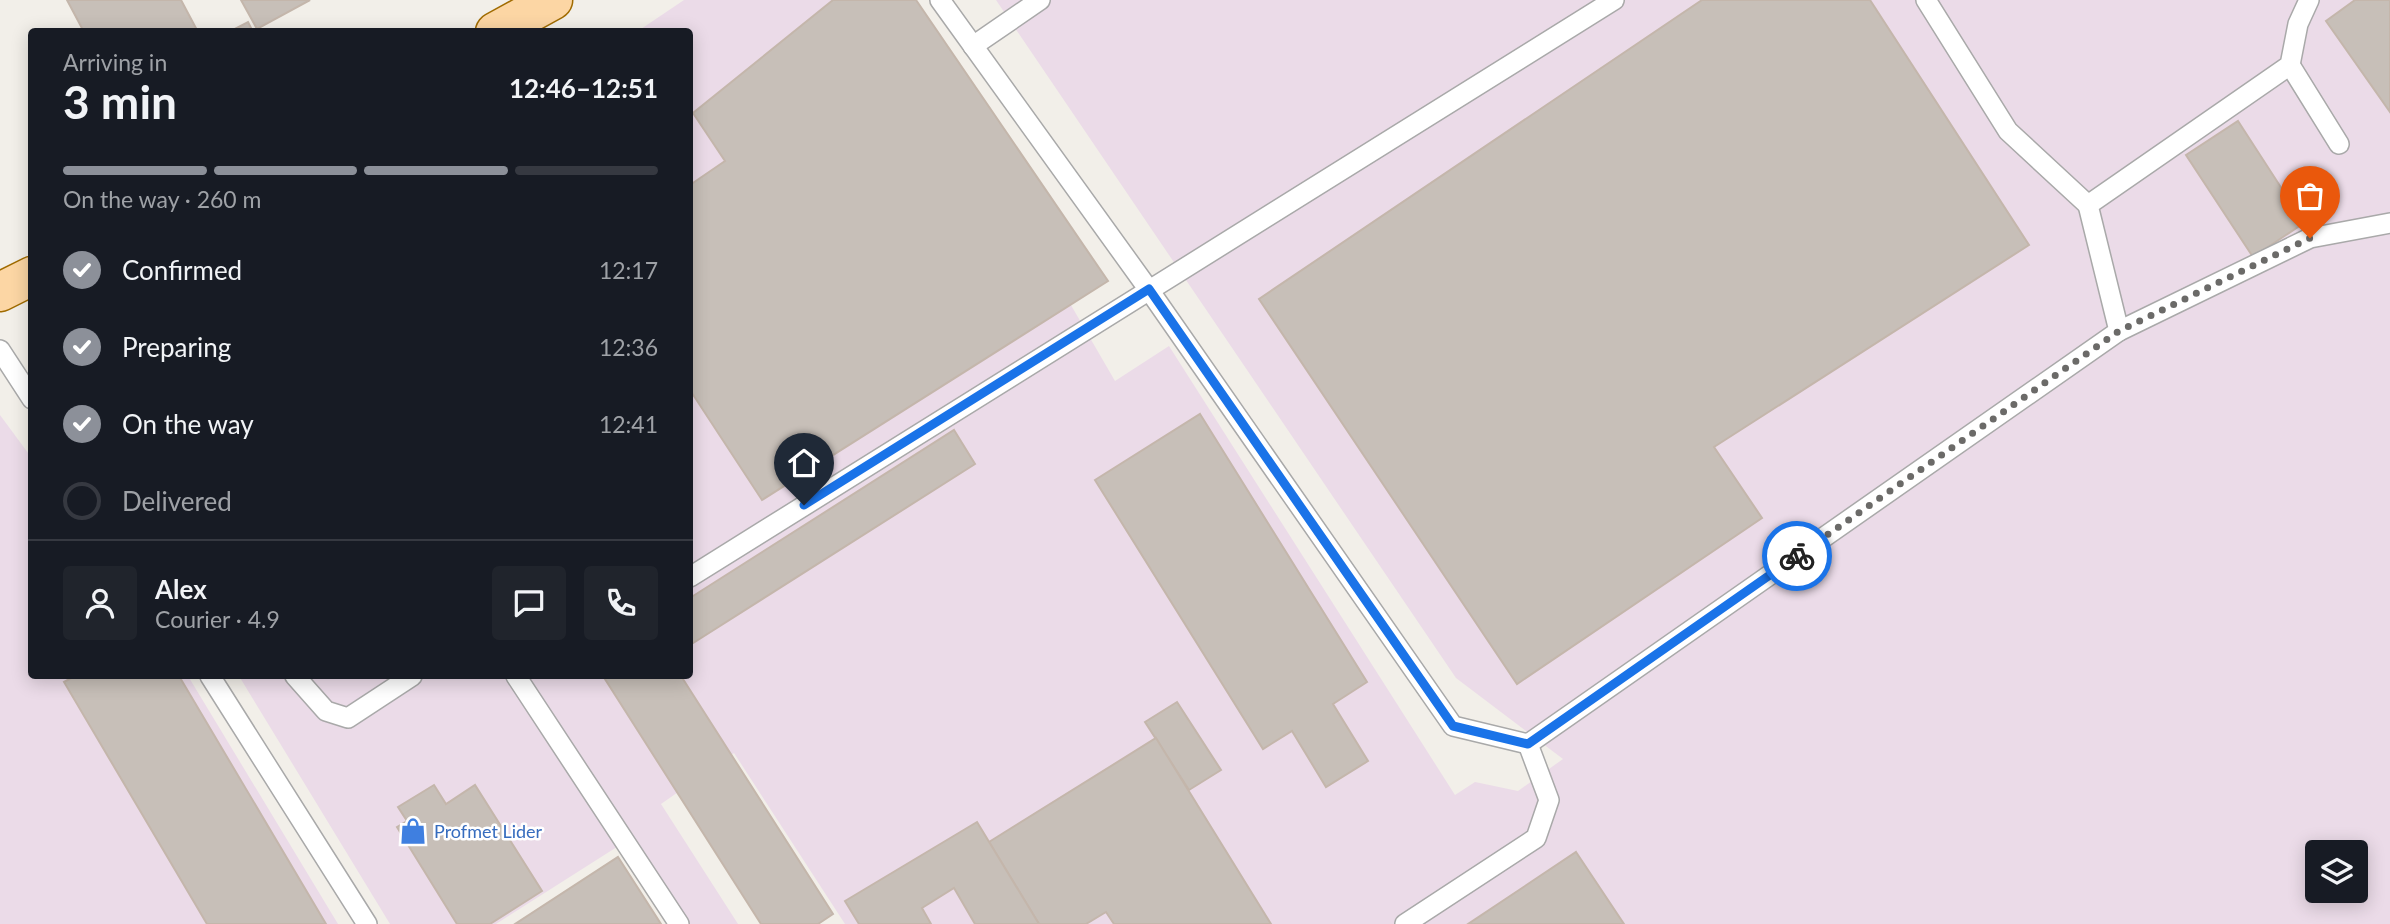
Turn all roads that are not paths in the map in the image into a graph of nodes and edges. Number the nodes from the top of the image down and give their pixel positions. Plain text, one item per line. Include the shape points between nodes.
1 (552, 0) edge
2 (940, 0) edge
3 (1040, 0) edge
4 (1614, 0) edge
5 (1926, 0) edge
6 (2309, 0) edge
7 (502, 28) edge
8 (974, 46) junction
9 (2290, 65) junction
10 (2339, 144) dead end
11 (2088, 205) junction
12 (2390, 223) edge
13 (28, 278) edge
14 (1149, 289) junction
15 (0, 292) edge
16 (2119, 331) junction
17 (0, 350) edge
18 (28, 393) edge
19 (693, 576) edge
20 (212, 679) edge
21 (298, 679) edge
22 (407, 679) edge
23 (518, 679) edge
24 (1528, 744) junction
25 (367, 924) edge
26 (679, 924) edge
27 (1405, 924) edge

1 - 7 main road
2 - 8 lane
3 - 8 lane
4 - 14 lane
5 - 11 lane via 2008,131
6 - 9 lane via 2298,24
8 - 14 lane
9 - 10 lane
9 - 11 lane
11 - 16 lane
12 - 16 lane via 2310,238
13 - 15 main road
14 - 19 lane
14 - 24 lane via 1453,726
16 - 24 lane
17 - 18 lane
20 - 25 lane
21 - 22 lane via 326,711 348,718
23 - 26 lane
24 - 27 lane via 1549,800 1536,838

